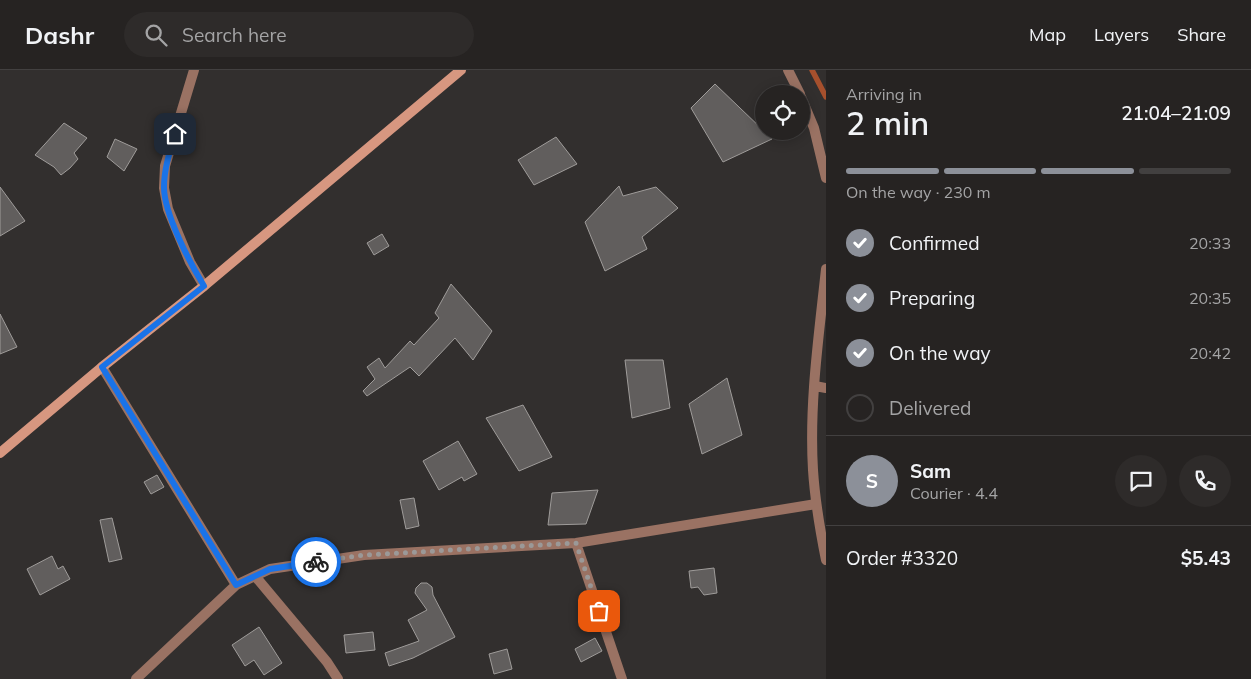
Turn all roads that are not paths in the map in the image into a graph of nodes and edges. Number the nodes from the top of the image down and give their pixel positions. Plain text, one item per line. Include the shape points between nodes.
1 (194, 70) edge
2 (461, 70) edge
3 (788, 70) edge
4 (795, 85) edge
5 (810, 119) edge
6 (826, 178) edge
7 (826, 269) edge
8 (204, 286) junction
9 (102, 367) junction
10 (815, 386) junction
11 (826, 388) edge
12 (0, 453) edge
13 (816, 504) junction
14 (822, 523) edge
15 (576, 543) junction
16 (826, 560) edge
17 (255, 576) junction
18 (236, 585) junction
19 (136, 679) edge
20 (338, 679) edge
21 (622, 679) edge

1 - 8 street via 166,166 164,188 168,209 190,262
2 - 8 main road
3 - 4 street
5 - 6 street
7 - 10 street
8 - 9 main road
9 - 12 main road
9 - 18 street
10 - 11 street
10 - 13 street via 813,468
13 - 14 street
13 - 15 street
14 - 16 street
15 - 17 street via 364,555 270,569
15 - 21 street
17 - 18 street
17 - 20 street
18 - 19 street

